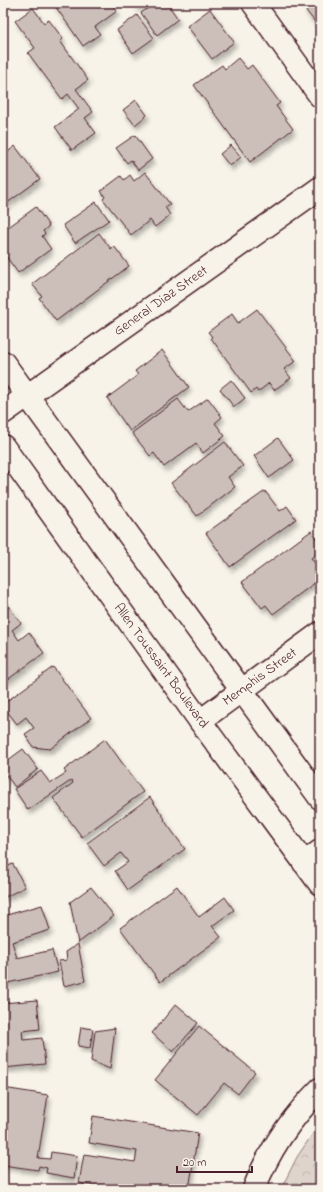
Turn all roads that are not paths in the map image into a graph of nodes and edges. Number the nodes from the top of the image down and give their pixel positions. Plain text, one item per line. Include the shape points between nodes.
1 (252, 3) edge
2 (320, 96) edge
3 (320, 188) edge
4 (3, 362) edge
5 (28, 396) junction
6 (3, 413) edge
7 (3, 446) edge
8 (320, 633) edge
9 (242, 690) junction
10 (200, 721) junction
11 (320, 798) edge
12 (312, 857) edge
13 (320, 884) edge
14 (320, 1089) edge
15 (254, 1189) edge

1 - 2 main road
3 - 5 main road, General Diaz Street
4 - 5 main road
5 - 6 main road, General Diaz Street
5 - 9 main road
7 - 10 main road, Allen Toussaint Boulevard
8 - 9 main road, Memphis Street
9 - 10 main road, Memphis Street
9 - 11 main road
10 - 12 main road, Allen Toussaint Boulevard
12 - 13 main road, Allen Toussaint Boulevard
14 - 15 main road via 281,1136

